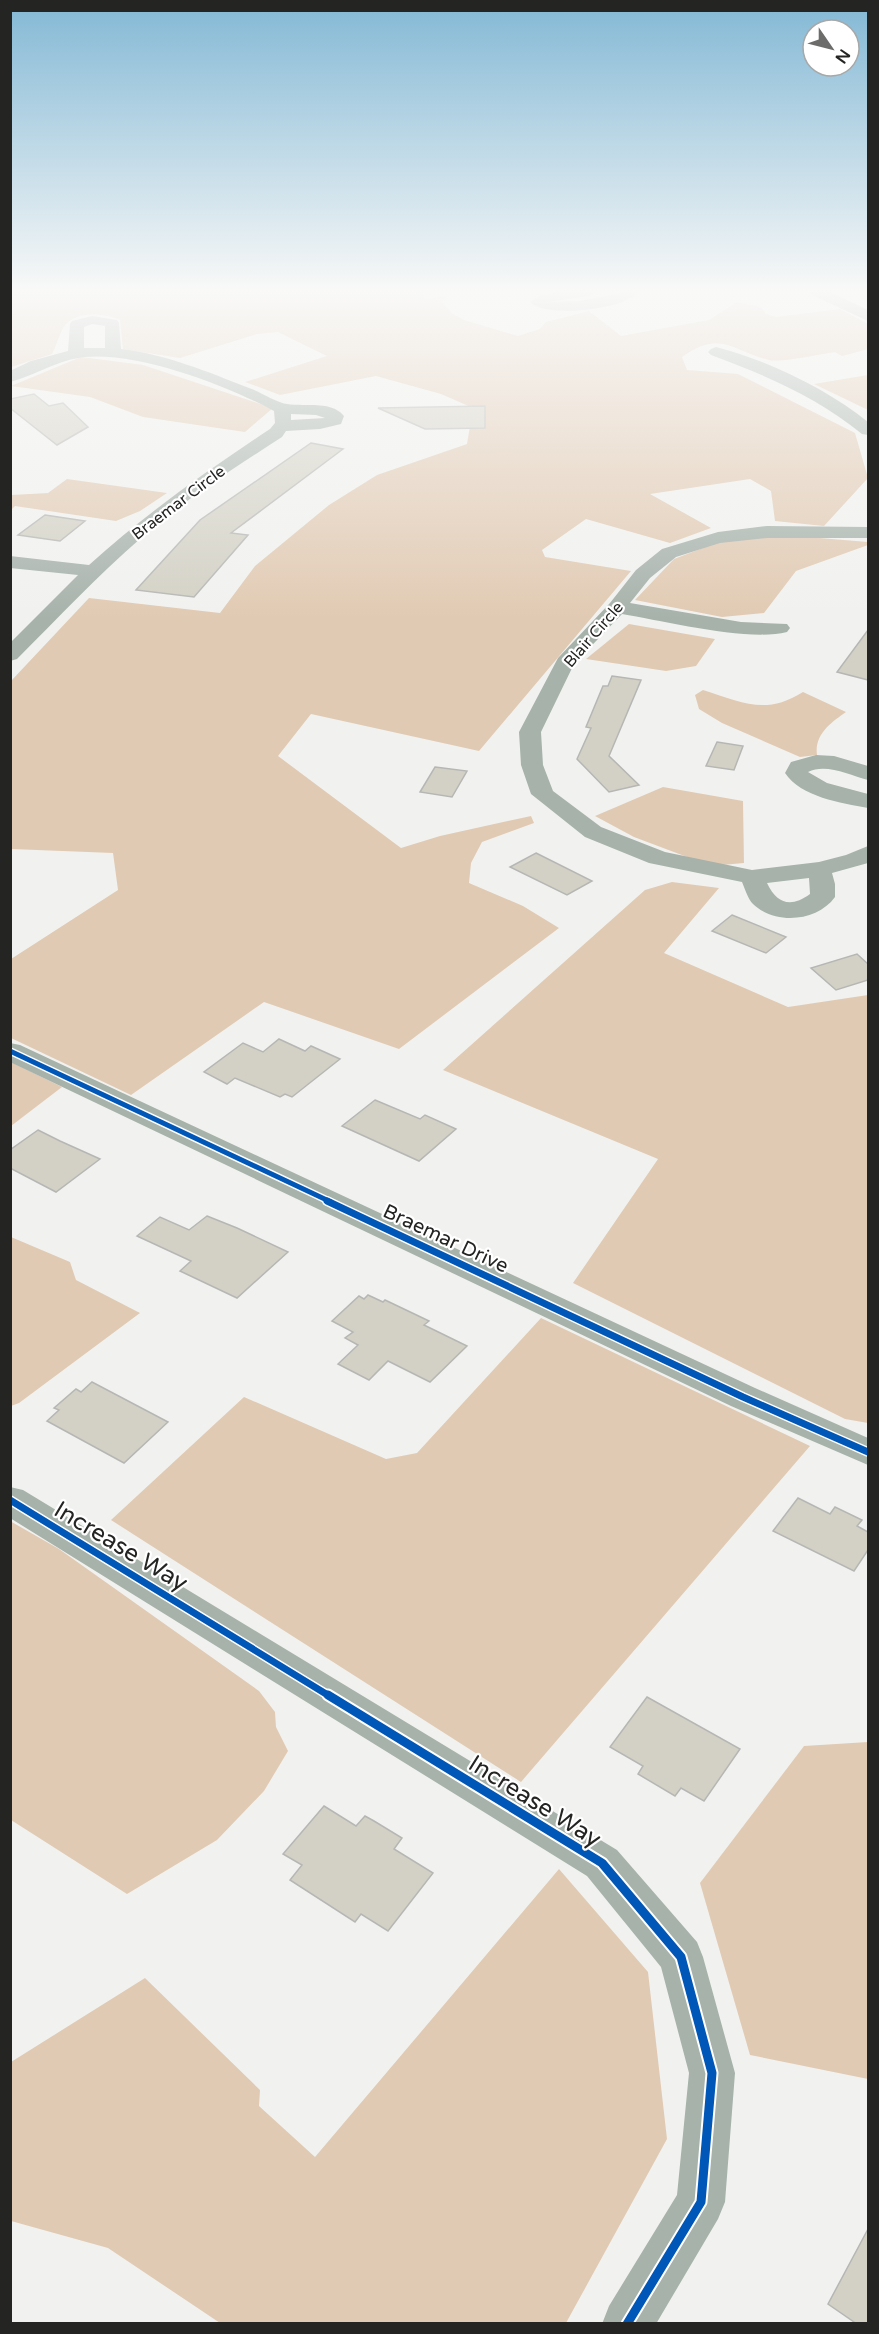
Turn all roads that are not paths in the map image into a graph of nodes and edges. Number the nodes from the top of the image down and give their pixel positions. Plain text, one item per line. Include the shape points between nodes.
1 (265, 401) edge
2 (826, 401) edge
3 (868, 430) edge
4 (866, 527) edge
5 (10, 562) edge
6 (93, 571) junction
7 (617, 607) junction
8 (780, 628) dead end
9 (10, 655) edge
10 (868, 773) edge
11 (868, 801) edge
12 (868, 853) edge
13 (819, 869) junction
14 (752, 877) junction
15 (10, 1051) edge
16 (868, 1452) edge
17 (10, 1500) edge
18 (627, 2324) edge

1 - 6 street, Braemar Circle via 281,418 276,433 136,532
2 - 3 street via 850,413
4 - 7 street, Blair Circle via 718,538 669,554 643,574
5 - 6 street
6 - 9 street, Braemar Circle
7 - 8 street via 741,628
7 - 14 street, Blair Circle via 565,662 530,732 532,765 543,794 592,832 658,858
10 - 11 street via 822,761 808,762 798,767 796,773 812,785
12 - 13 street, Blair Circle via 854,861
13 - 14 street, Blair Circle
13 - 14 street via 822,897 804,910 779,909 762,899
15 - 16 street, Braemar Drive via 743,1397
17 - 18 street, Increase Way via 602,1863 681,1957 712,2073 701,2202

